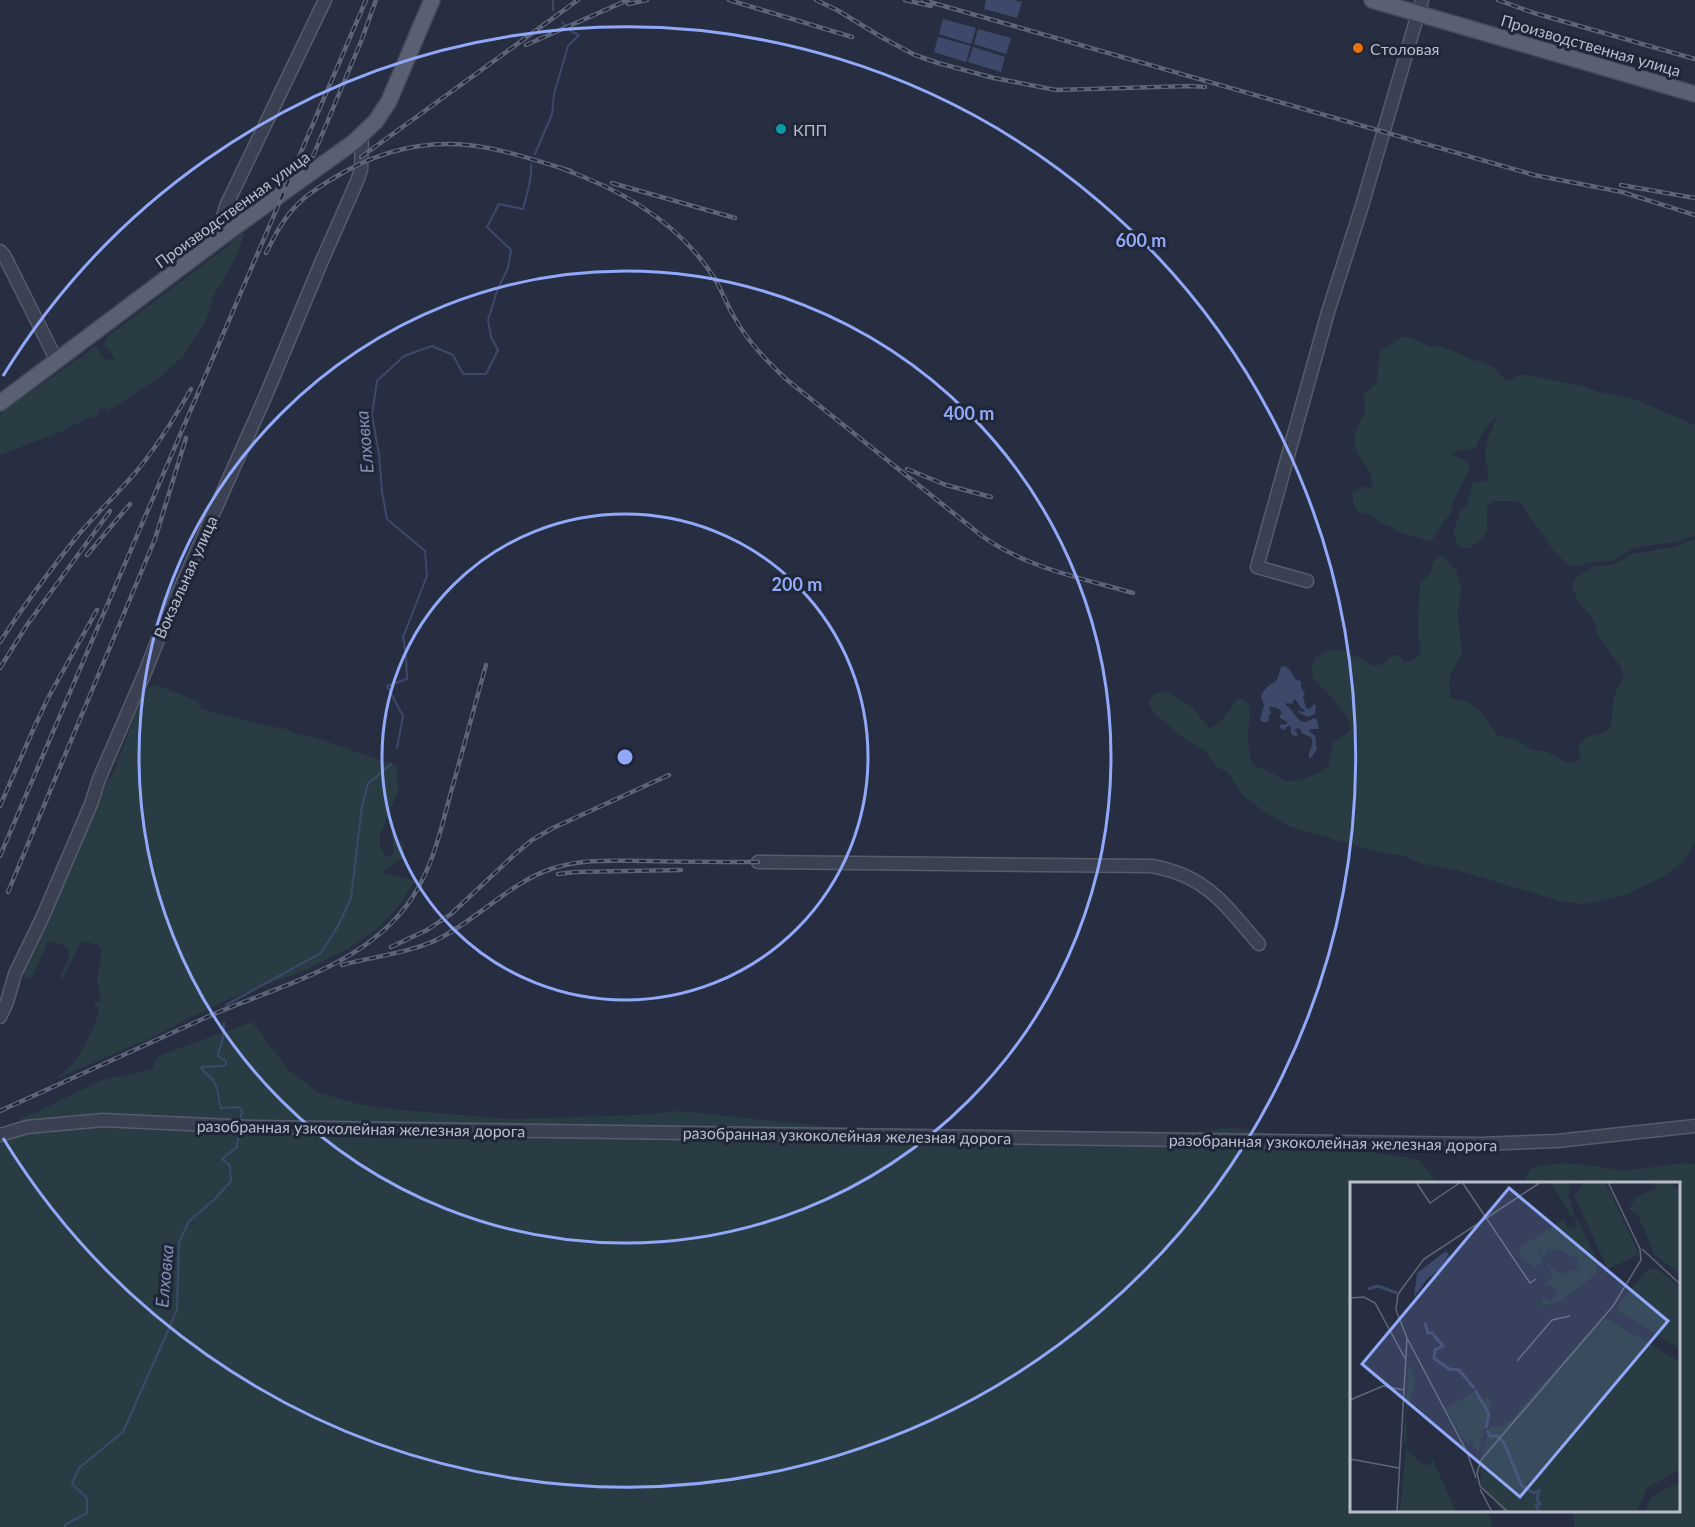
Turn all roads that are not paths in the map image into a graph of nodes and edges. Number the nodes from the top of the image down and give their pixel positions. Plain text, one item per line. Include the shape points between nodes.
1 (325, 0) edge
2 (432, 0) edge
3 (1372, 0) edge
4 (1420, 7) edge
5 (1695, 94) edge
6 (362, 135) junction
7 (232, 229) junction
8 (0, 251) edge
9 (57, 361) junction
10 (0, 403) edge
11 (1307, 581) dead end
12 (758, 862) dead end
13 (1259, 944) dead end
14 (0, 1017) edge
15 (1695, 1126) edge
16 (0, 1135) edge

1 - 7 street via 226,206 223,217
2 - 6 main road, Производственная улица via 389,101
3 - 4 main road, Производственная улица
4 - 5 main road, Производственная улица
4 - 11 street via 1328,312 1257,567
6 - 7 main road, Производственная улица
6 - 14 street, Вокзальная улица via 358,179 162,629
7 - 9 main road, Производственная улица
8 - 9 street
9 - 10 main road, Производственная улица
12 - 13 street via 1151,866 1185,875 1207,887
15 - 16 street, разобранная узкоколейная железная дорога via 1581,1139 1480,1144 235,1127 103,1120 27,1127

